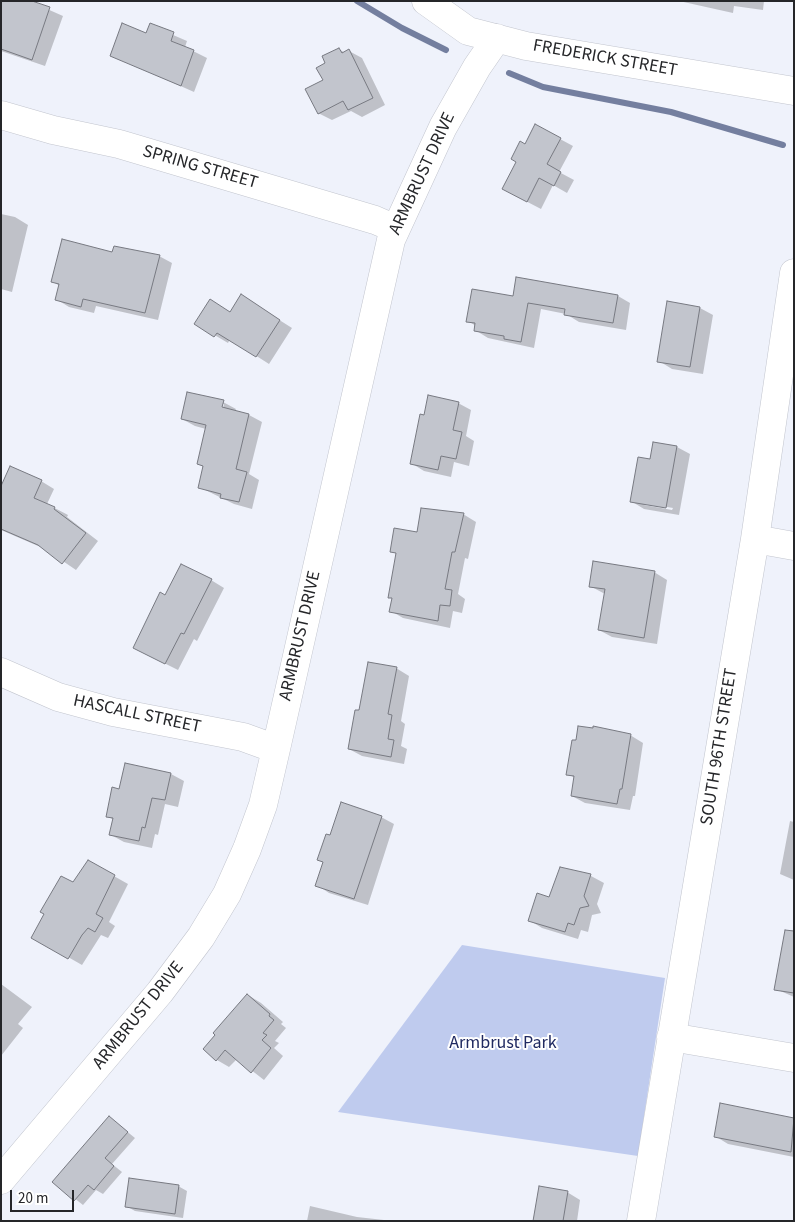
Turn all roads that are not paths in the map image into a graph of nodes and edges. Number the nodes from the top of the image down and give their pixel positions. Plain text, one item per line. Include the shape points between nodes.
1 (426, 1) edge
2 (497, 38) junction
3 (794, 91) edge
4 (1, 115) edge
5 (396, 229) junction
6 (794, 273) edge
7 (754, 539) junction
8 (794, 546) edge
9 (1, 672) edge
10 (276, 749) junction
11 (671, 1037) junction
12 (794, 1058) edge
13 (1, 1180) edge
14 (641, 1221) edge

1 - 2 street, FREDERICK STREET via 468,31
2 - 3 street, FREDERICK STREET via 526,46
2 - 5 street, ARMBRUST DRIVE via 443,128
4 - 5 street, SPRING STREET via 119,144 376,220
5 - 10 street, ARMBRUST DRIVE
6 - 7 street, SOUTH 96TH STREET
7 - 8 street
7 - 11 street, SOUTH 96TH STREET
9 - 10 street, HASCALL STREET via 58,697 113,712 243,737
10 - 13 street, ARMBRUST DRIVE via 247,849 227,894 201,937 160,992
11 - 12 street
11 - 14 street, SOUTH 96TH STREET

